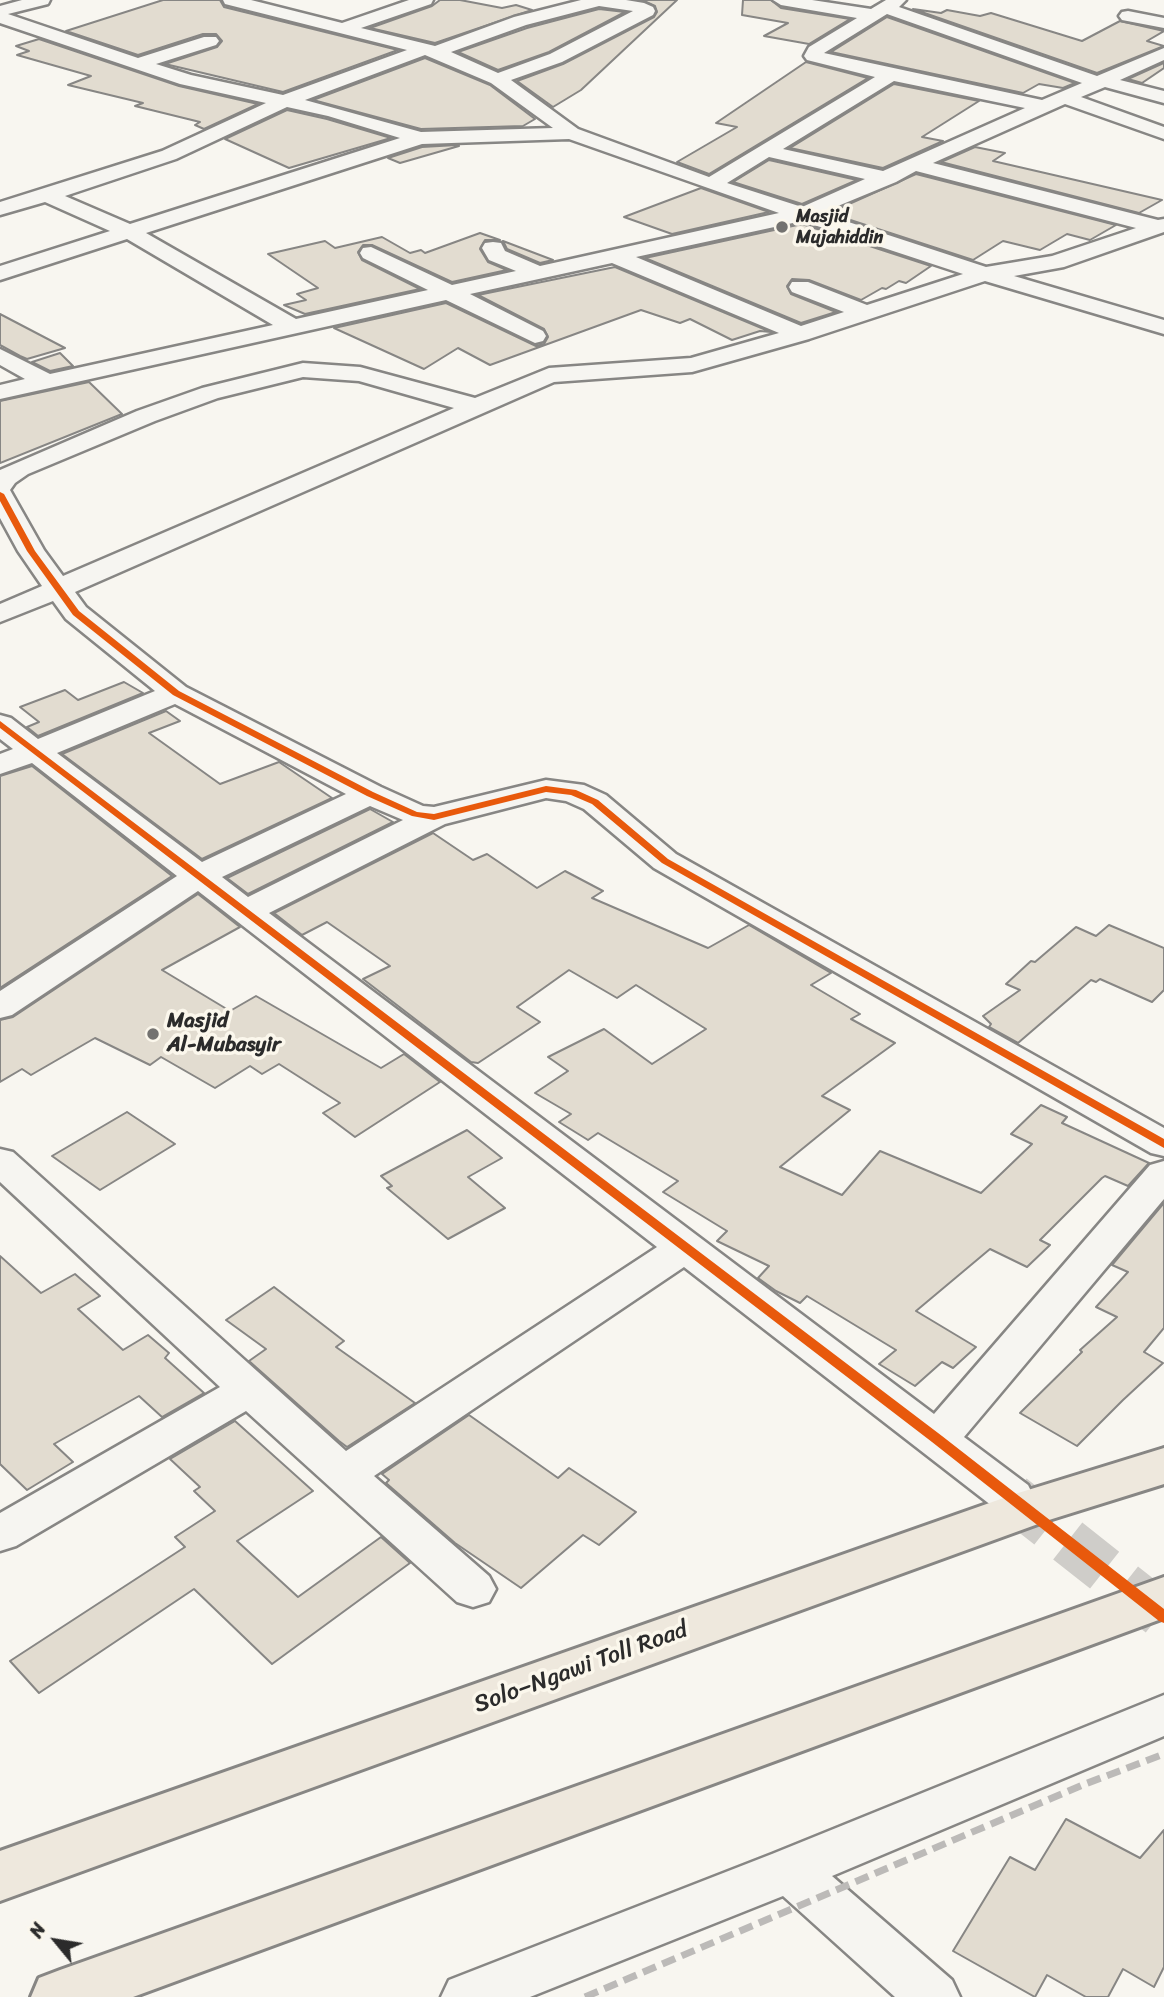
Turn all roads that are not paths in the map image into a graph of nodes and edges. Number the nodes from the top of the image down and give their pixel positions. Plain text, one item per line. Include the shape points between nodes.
1 (231, 0) edge
2 (425, 0) edge
3 (598, 0) edge
4 (781, 0) edge
5 (29, 1) edge
6 (886, 8) edge
7 (0, 11) edge
8 (1128, 16) dead end
9 (0, 17) edge
10 (1164, 23) edge
11 (343, 28) junction
12 (211, 41) dead end
13 (430, 50) junction
14 (1164, 53) edge
15 (136, 64) junction
16 (891, 75) junction
17 (497, 79) junction
18 (1102, 82) junction
19 (1164, 97) edge
20 (284, 101) junction
21 (1056, 102) junction
22 (571, 133) junction
23 (1164, 133) edge
24 (420, 138) junction
25 (766, 151) junction
26 (916, 166) junction
27 (889, 178) junction
28 (711, 184) junction
29 (48, 195) junction
30 (0, 209) edge
31 (803, 214) junction
32 (1162, 226) edge
33 (128, 232) junction
34 (493, 248) dead end
35 (371, 253) dead end
36 (617, 257) junction
37 (0, 273) edge
38 (538, 273) junction
39 (985, 274) junction
40 (800, 287) dead end
41 (448, 293) junction
42 (865, 312) junction
43 (293, 327) junction
44 (1164, 327) edge
45 (260, 334) junction
46 (801, 334) junction
47 (535, 336) dead end
48 (0, 356) edge
49 (303, 370) junction
50 (46, 381) junction
51 (0, 392) edge
52 (475, 406) junction
53 (0, 486) edge
54 (0, 494) edge
55 (59, 589) junction
56 (0, 614) edge
57 (176, 693) junction
58 (0, 724) edge
59 (34, 751) junction
60 (0, 765) edge
61 (370, 794) junction
62 (434, 817) junction
63 (199, 876) junction
64 (246, 911) junction
65 (0, 1007) edge
66 (1164, 1144) edge
67 (0, 1161) edge
68 (1164, 1174) edge
69 (684, 1248) junction
70 (249, 1390) junction
71 (937, 1439) junction
72 (1164, 1466) edge
73 (344, 1474) junction
74 (1012, 1497) tunnel mouth
75 (0, 1534) edge
76 (473, 1589) dead end
77 (1164, 1597) edge
78 (1164, 1715) edge
79 (790, 1870) junction
80 (0, 1876) edge
81 (60, 1997) edge
82 (468, 1997) edge
83 (933, 1997) edge

1 - 11 street
2 - 11 street
3 - 13 street
3 - 17 street via 647,11 556,58
4 - 6 street
5 - 7 street
6 - 16 street via 813,56
6 - 18 street
8 - 10 street
9 - 15 street
11 - 13 street
12 - 15 street
13 - 17 street
13 - 20 street
14 - 18 street
15 - 20 street
16 - 21 street
16 - 25 street
17 - 22 street
18 - 19 street
18 - 21 street
20 - 24 street
20 - 29 street via 211,138
21 - 23 street
21 - 26 street
22 - 24 street
22 - 28 street
24 - 33 street
25 - 27 street
25 - 28 street
26 - 27 street
26 - 32 street
27 - 31 street
28 - 31 street
29 - 30 street
29 - 33 street
31 - 36 street
31 - 39 street
32 - 39 street via 1056,262
33 - 37 street
33 - 43 street
34 - 38 street via 497,255
35 - 41 street
36 - 38 street
36 - 46 street
38 - 41 street
39 - 42 street
39 - 44 street
40 - 42 street
41 - 43 street
41 - 47 street
42 - 46 street
43 - 45 street
45 - 49 street
45 - 50 street
46 - 52 street via 692,365 549,374
48 - 50 street
49 - 52 street via 360,374
49 - 53 street via 210,393 146,416 19,469
50 - 51 street
52 - 55 street
54 - 55 street via 31,551
55 - 56 street
55 - 57 street via 76,613
57 - 59 street
57 - 61 street
58 - 59 street
59 - 60 street
59 - 63 street
61 - 62 street via 415,814
61 - 63 street
62 - 64 street
62 - 66 street via 546,789 573,792 595,802 665,861
63 - 64 street
63 - 65 street
64 - 69 street
67 - 70 street
68 - 71 street
69 - 71 street
69 - 73 street
70 - 73 street
70 - 75 street
71 - 74 street
72 - 80 highway, Solo–Ngawi Toll Road via 1032,1507
73 - 76 street
77 - 81 highway
78 - 79 street
79 - 82 street
79 - 83 street

